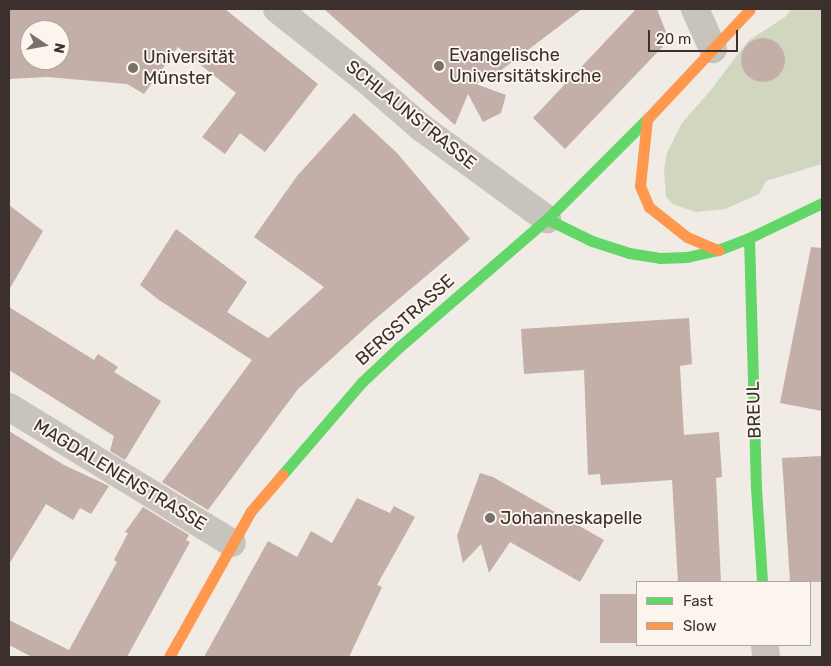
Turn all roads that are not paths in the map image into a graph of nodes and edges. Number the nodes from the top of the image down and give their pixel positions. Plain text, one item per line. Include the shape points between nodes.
1 (277, 9) edge
2 (694, 9) edge
3 (750, 9) edge
4 (713, 49) junction
5 (647, 119) junction
6 (822, 203) edge
7 (547, 219) junction
8 (749, 238) junction
9 (718, 250) junction
10 (9, 407) edge
11 (232, 542) junction
12 (762, 581) edge
13 (169, 657) edge

1 - 7 street, SCHLAUNSTRASSE via 422,128
2 - 4 street
3 - 4 main road, BERGSTRASSE
4 - 5 main road, BERGSTRASSE
5 - 7 main road, BERGSTRASSE
5 - 9 main road via 640,186 649,207 687,237
6 - 8 main road
7 - 9 main road via 630,253 660,258 687,257
7 - 11 main road, BERGSTRASSE via 361,383 276,480
8 - 9 main road
8 - 12 main road, BREUL
10 - 11 street, MAGDALENENSTRASSE
11 - 13 main road, BERGSTRASSE

